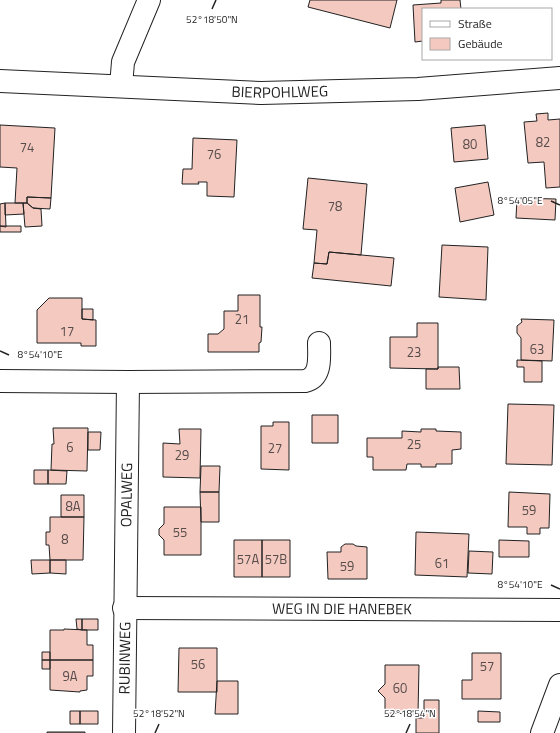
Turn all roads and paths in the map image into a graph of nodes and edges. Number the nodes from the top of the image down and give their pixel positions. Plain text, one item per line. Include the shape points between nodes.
1 (149, 0) edge
2 (560, 78) edge
3 (0, 81) edge
4 (121, 86) junction
5 (320, 343) dead end
6 (0, 381) edge
7 (128, 382) junction
8 (124, 608) junction
9 (560, 610) edge
10 (560, 685) edge
11 (124, 733) edge
12 (542, 733) edge

1 - 4 street via 123,62
2 - 4 street, BIERPOHLWEG via 418,89 269,93
3 - 4 street, BIERPOHLWEG
5 - 7 street via 319,365 316,374 310,380
6 - 7 street
7 - 8 street, OPALWEG
8 - 9 street, WEG IN DIE HANEBEK
8 - 11 street, RUBINWEG
10 - 12 street

